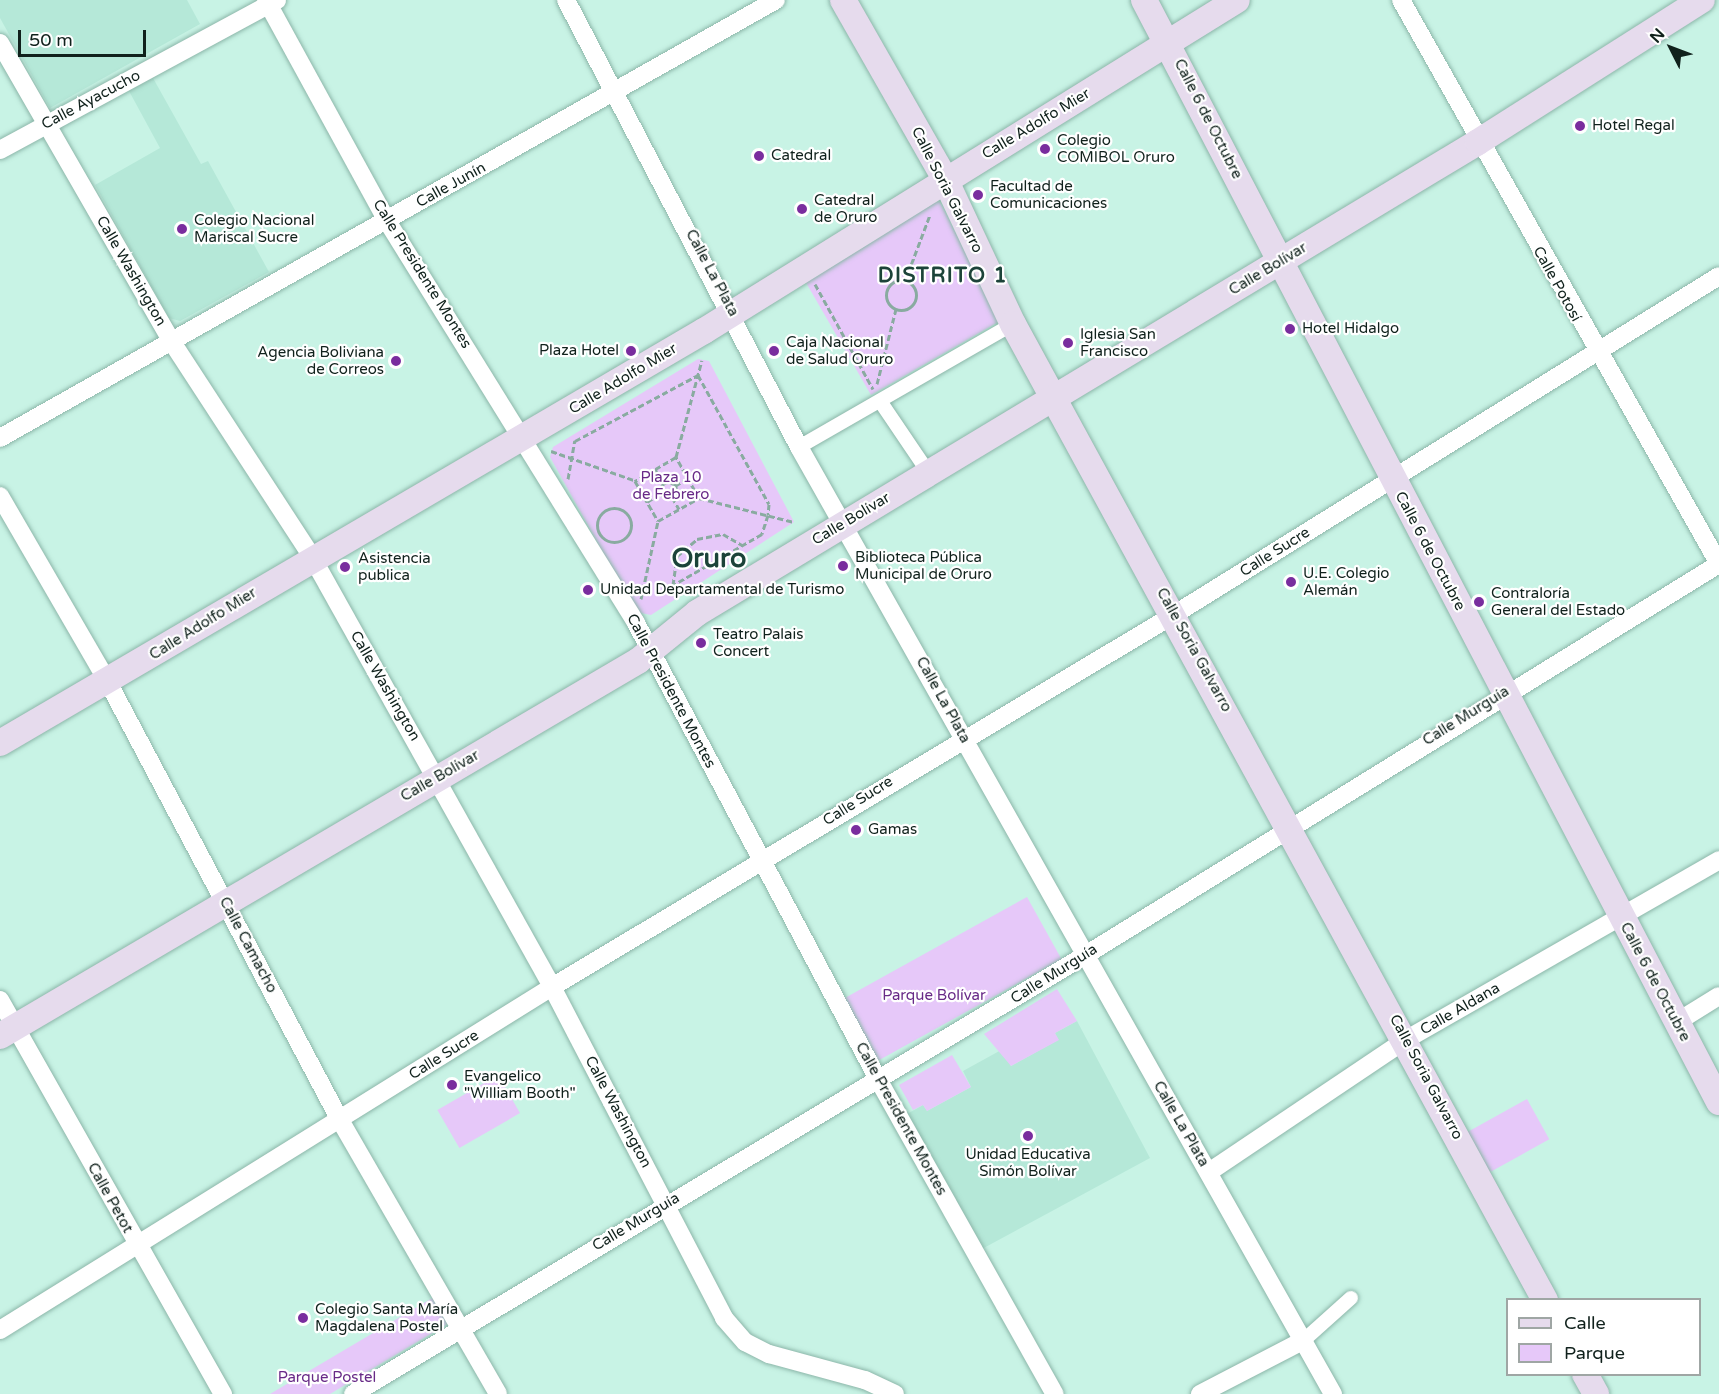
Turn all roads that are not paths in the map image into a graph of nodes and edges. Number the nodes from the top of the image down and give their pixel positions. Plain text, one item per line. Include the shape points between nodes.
1 (566, 0) edge
2 (776, 0) edge
3 (843, 0) edge
4 (1144, 0) edge
5 (1237, 0) edge
6 (1401, 0) edge
7 (1702, 0) edge
8 (270, 2) edge
9 (0, 43) edge
10 (1170, 43) junction
11 (616, 93) junction
12 (47, 124) junction
13 (1478, 142) junction
14 (0, 150) edge
15 (945, 179) junction
16 (387, 220) junction
17 (1280, 262) junction
18 (1719, 276) edge
19 (733, 311) junction
20 (1013, 324) junction
21 (170, 339) junction
22 (1597, 355) junction
23 (1053, 397) junction
24 (880, 401) junction
25 (0, 438) edge
26 (524, 438) junction
27 (799, 447) junction
28 (928, 472) junction
29 (1392, 479) junction
30 (0, 495) edge
31 (844, 523) junction
32 (312, 557) junction
33 (1719, 564) edge
34 (1175, 614) junction
35 (651, 652) junction
36 (108, 682) junction
37 (1505, 692) junction
38 (963, 737) junction
39 (0, 743) edge
40 (437, 778) junction
41 (1290, 825) junction
42 (1719, 860) edge
43 (762, 861) junction
44 (225, 903) junction
45 (1619, 916) junction
46 (1084, 956) junction
47 (552, 987) junction
48 (1719, 996) edge
49 (0, 1000) edge
50 (1677, 1022) junction
51 (8, 1031) edge
52 (1407, 1040) junction
53 (879, 1081) junction
54 (1719, 1101) edge
55 (340, 1120) junction
56 (1209, 1172) junction
57 (667, 1203) junction
58 (136, 1246) junction
59 (1351, 1298) dead end
60 (1544, 1298) edge
61 (461, 1327) junction
62 (0, 1330) edge
63 (1304, 1340) junction
64 (1586, 1376) edge
65 (223, 1394) edge
66 (353, 1394) edge
67 (498, 1394) edge
68 (895, 1394) edge
69 (1055, 1394) edge
70 (1200, 1394) edge
71 (1333, 1394) edge
72 (1596, 1394) edge

1 - 11 street, Calle La Plata
2 - 11 street, Calle Junín
3 - 15 main road, Calle Soria Galvarro
4 - 10 main road, Calle 6 de Octubre
5 - 10 main road, Calle Adolfo Mier
6 - 13 street, Calle Potosí
7 - 13 main road, Calle Bolívar
8 - 12 street, Calle Ayacucho
8 - 16 street, Calle Presidente Montes
9 - 12 street, Calle Washington
10 - 15 main road, Calle Adolfo Mier
10 - 17 main road, Calle 6 de Octubre
11 - 16 street, Calle Junín
11 - 19 street, Calle La Plata
12 - 14 street, Calle Ayacucho
12 - 21 street, Calle Washington
13 - 17 main road, Calle Bolívar
13 - 22 street, Calle Potosí
15 - 19 main road, Calle Adolfo Mier
15 - 20 main road, Calle Soria Galvarro
16 - 21 street, Calle Junín
16 - 26 street, Calle Presidente Montes
17 - 23 main road, Calle Bolívar
17 - 29 main road, Calle 6 de Octubre
18 - 22 street, Calle Sucre
19 - 26 main road, Calle Adolfo Mier
19 - 27 street, Calle La Plata
20 - 23 main road, Calle Soria Galvarro
20 - 24 street
21 - 25 street, Calle Junín
21 - 32 street, Calle Washington
22 - 29 street, Calle Sucre
22 - 33 street, Calle Potosí
23 - 28 main road, Calle Bolívar
23 - 34 main road, Calle Soria Galvarro
24 - 27 street
24 - 28 street
26 - 32 main road, Calle Adolfo Mier
26 - 35 street, Calle Presidente Montes
27 - 31 street, Calle La Plata
28 - 31 main road, Calle Bolívar
29 - 34 street, Calle Sucre
29 - 37 main road, Calle 6 de Octubre
30 - 36 street, Calle Camacho
31 - 35 main road, Calle Bolívar via 697,613
31 - 38 street, Calle La Plata
32 - 36 main road, Calle Adolfo Mier
32 - 40 street, Calle Washington
33 - 37 street, Calle Murguía
34 - 38 street, Calle Sucre
34 - 41 main road, Calle Soria Galvarro
35 - 40 main road, Calle Bolívar
35 - 43 street, Calle Presidente Montes
36 - 39 main road, Calle Adolfo Mier
36 - 44 street, Calle Camacho
37 - 41 street, Calle Murguía
37 - 45 main road, Calle 6 de Octubre
38 - 43 street, Calle Sucre
38 - 46 street, Calle La Plata
40 - 44 main road, Calle Bolívar
40 - 47 street, Calle Washington
41 - 46 street, Calle Murguía
41 - 52 main road, Calle Soria Galvarro
42 - 45 street, Calle Aldana
43 - 47 street, Calle Sucre
43 - 53 street, Calle Presidente Montes
44 - 51 main road, Calle Bolívar
44 - 55 street, Calle Camacho
45 - 50 main road, Calle 6 de Octubre
45 - 52 street, Calle Aldana
46 - 53 street, Calle Murguía
46 - 56 street, Calle La Plata
47 - 55 street, Calle Sucre
47 - 57 street, Calle Washington
48 - 50 street
49 - 51 street, Calle Petot
50 - 54 main road, Calle 6 de Octubre
51 - 58 street, Calle Petot
52 - 56 street, Calle Aldana
52 - 60 main road, Calle Soria Galvarro
53 - 57 street, Calle Murguía
53 - 69 street, Calle Presidente Montes
55 - 58 street, Calle Sucre
55 - 61 street, Calle Camacho
56 - 63 street, Calle La Plata
57 - 61 street, Calle Murguía
57 - 68 street, Calle Washington via 724,1318 745,1342
58 - 62 street, Calle Sucre
58 - 65 street, Calle Petot
59 - 63 street
61 - 66 street, Calle Murguía
61 - 67 street, Calle Camacho
63 - 70 street
63 - 71 street, Calle La Plata
64 - 72 main road

